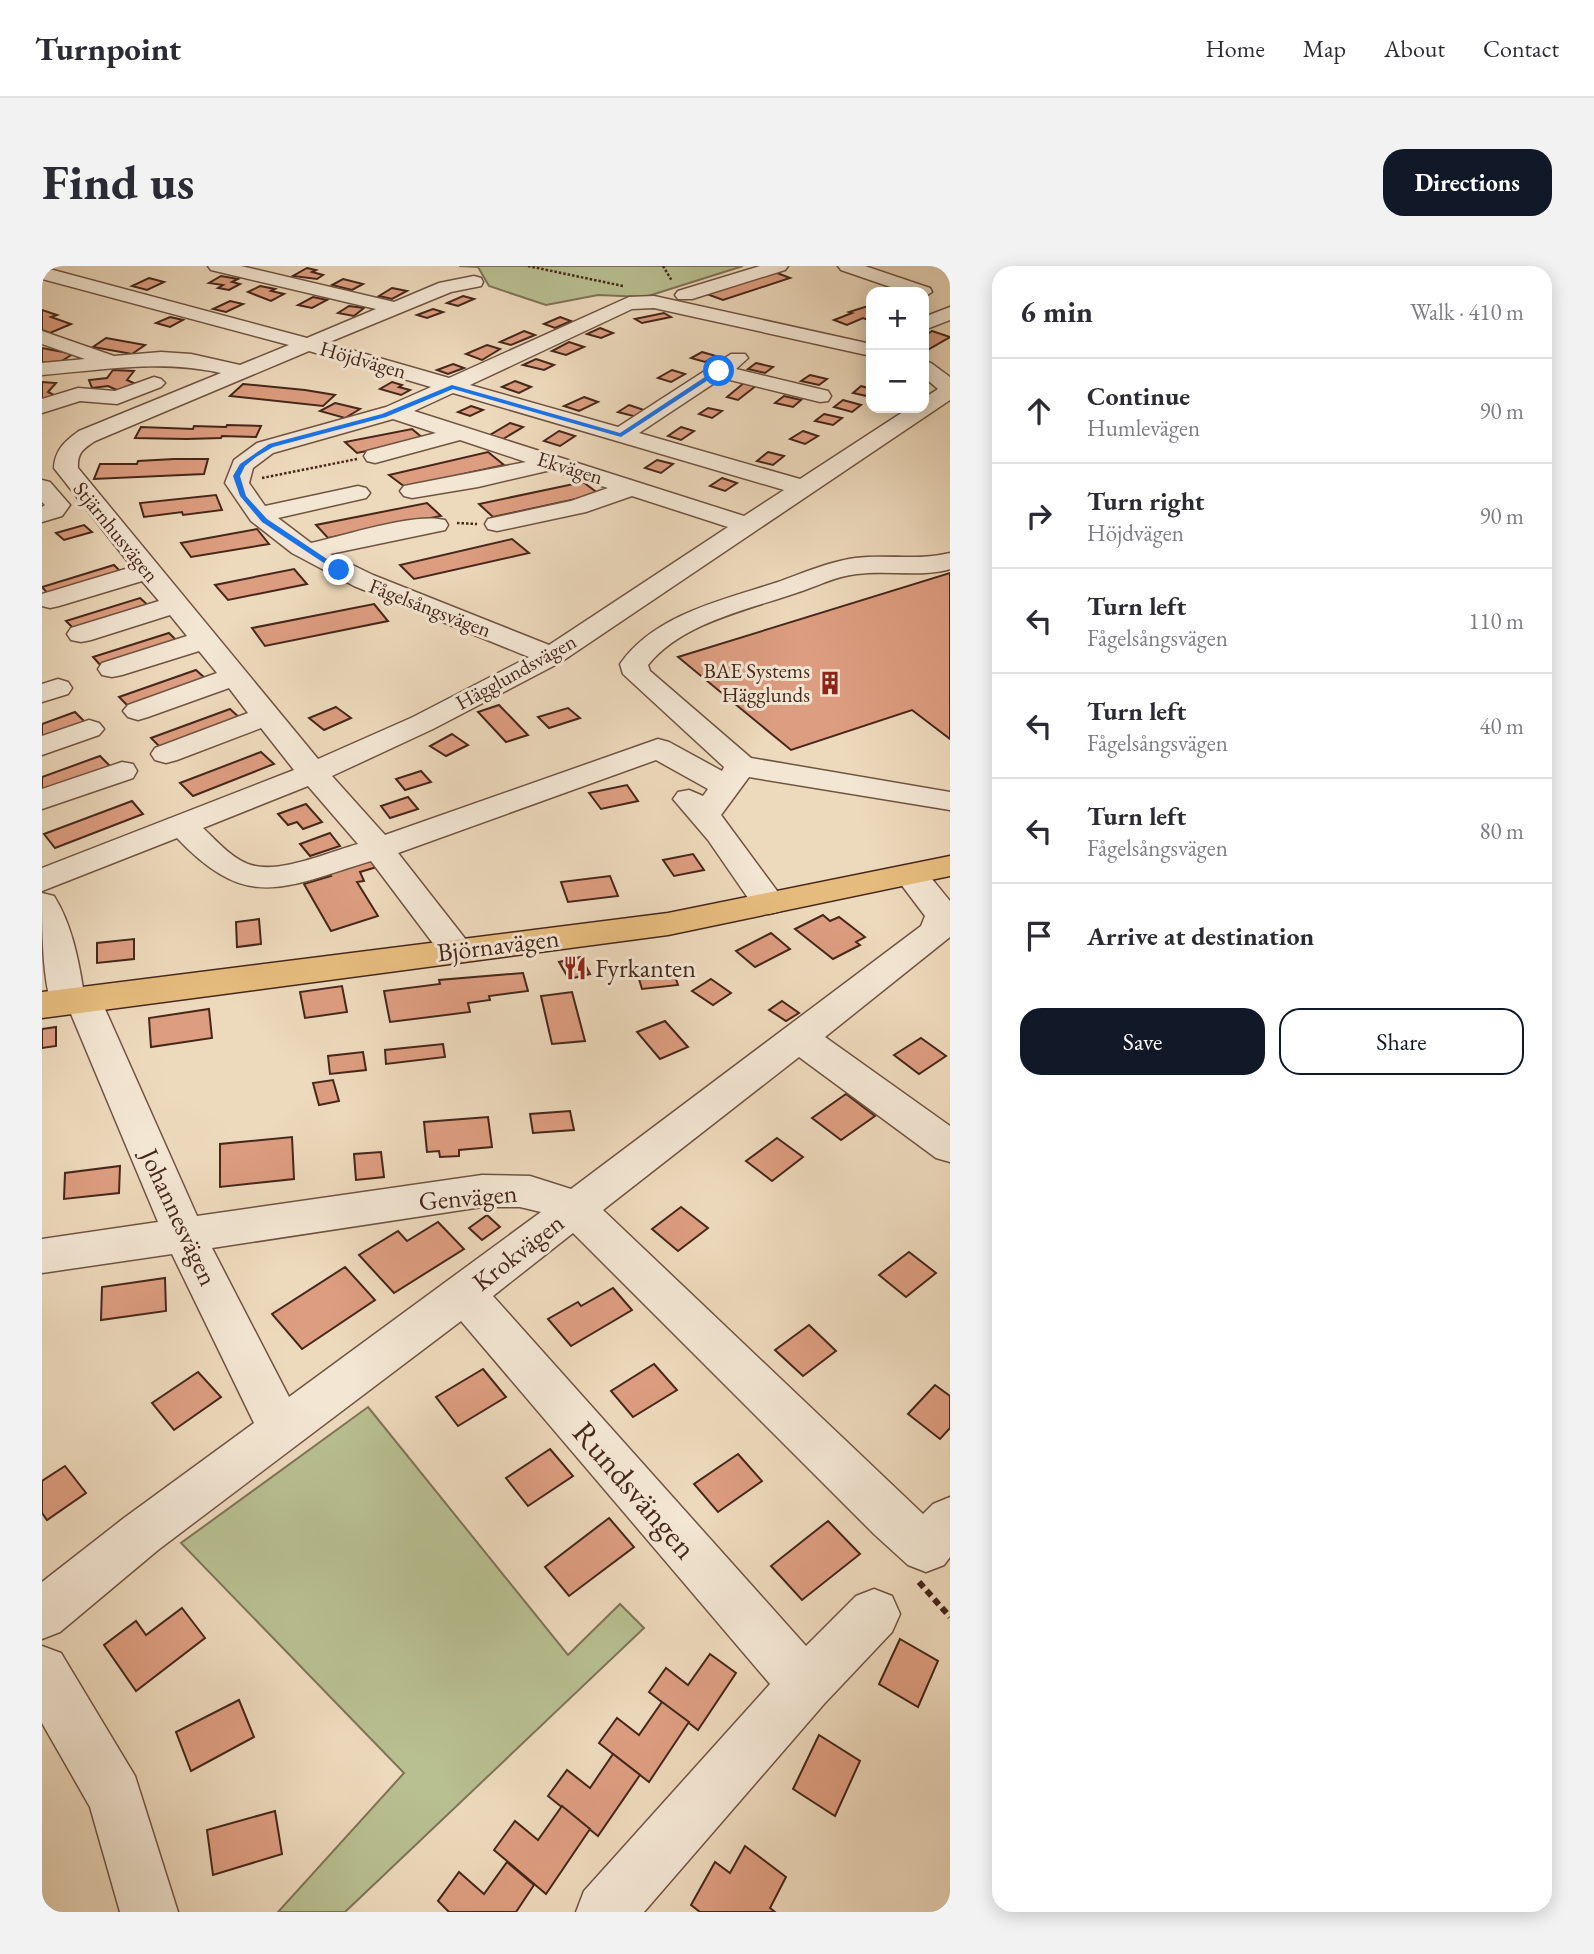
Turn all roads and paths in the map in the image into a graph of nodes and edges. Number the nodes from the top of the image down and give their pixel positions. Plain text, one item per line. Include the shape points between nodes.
1 (217, 266) edge
2 (528, 266) edge
3 (663, 266) edge
4 (779, 266) edge
5 (915, 266) edge
6 (855, 267) edge
7 (42, 273) edge
8 (881, 278) junction
9 (474, 282) dead end
10 (662, 284) dead end
11 (906, 287) edge
12 (628, 295) junction
13 (685, 295) dead end
14 (929, 295) edge
15 (950, 301) edge
16 (396, 308) junction
17 (950, 313) edge
18 (929, 322) edge
19 (42, 337) edge
20 (311, 345) junction
21 (866, 349) edge
22 (738, 358) dead end
23 (191, 360) junction
24 (118, 361) junction
25 (42, 369) edge
26 (240, 371) junction
27 (719, 371) junction
28 (929, 371) edge
29 (452, 387) junction
30 (950, 389) edge
31 (820, 396) dead end
32 (42, 406) edge
33 (394, 412) junction
34 (458, 434) junction
35 (621, 435) junction
36 (375, 456) joint
37 (553, 462) junction
38 (60, 466) edge
39 (237, 476) junction
40 (634, 488) junction
41 (804, 488) junction
42 (412, 491) dead end
43 (358, 493) dead end
44 (43, 496) edge
45 (260, 516) junction
46 (498, 524) joint
47 (436, 525) joint
48 (746, 525) junction
49 (309, 551) junction
50 (950, 561) edge
51 (147, 571) junction
52 (50, 600) dead end
53 (175, 605) junction
54 (82, 634) dead end
55 (204, 640) junction
56 (551, 656) junction
57 (112, 669) dead end
58 (234, 677) junction
59 (138, 711) dead end
60 (266, 716) junction
61 (89, 729) dead end
62 (42, 746) edge
63 (166, 754) dead end
64 (122, 771) dead end
65 (313, 774) junction
66 (734, 776) junction
67 (42, 800) edge
68 (950, 801) edge
69 (182, 824) junction
70 (377, 849) junction
71 (931, 871) edge
72 (42, 880) edge
73 (769, 903) junction
74 (42, 904) edge
75 (456, 950) junction
76 (64, 1002) edge
77 (800, 1038) junction
78 (950, 1147) edge
79 (574, 1208) junction
80 (185, 1236) junction
81 (42, 1256) edge
82 (464, 1294) junction
83 (282, 1431) junction
84 (938, 1534) edge
85 (42, 1614) edge
86 (874, 1614) dead end
87 (42, 1672) edge
88 (805, 1685) junction
89 (149, 1912) edge
90 (606, 1912) edge

1 - 16 street
2 - 12 path
3 - 10 path via 672,281
4 - 13 street
5 - 8 street
6 - 8 street
7 - 20 street, Höjdvägen
8 - 11 street
9 - 16 street, Stjärnhusvägen
12 - 21 street
12 - 29 street via 608,311
14 - 15 street
16 - 20 street, Stjärnhusvägen
17 - 18 street
19 - 24 street
20 - 26 street, Stjärnhusvägen
20 - 29 street, Höjdvägen
22 - 27 street
23 - 24 street
23 - 26 street
23 - 32 street via 120,398 78,394
24 - 25 street
26 - 38 street, Stjärnhusvägen via 87,436
27 - 31 street
27 - 35 street
28 - 30 street
29 - 33 street
29 - 35 street, Höjdvägen
30 - 41 street, Hägglundsvägen
33 - 34 street, Ekvägen
33 - 39 street via 271,446 250,458
34 - 36 street
34 - 37 street, Ekvägen
35 - 41 street, Höjdvägen
36 - 39 path via 266,478
37 - 40 street, Ekvägen
37 - 42 street
38 - 44 street
38 - 51 street, Stjärnhusvägen
39 - 45 street, Fågelsångsvägen via 243,496
40 - 46 street via 577,507
40 - 48 street, Ekvägen
41 - 48 street, Hägglundsvägen
43 - 45 street
45 - 49 street, Fågelsångsvägen
46 - 47 path
47 - 49 street
48 - 56 street, Hägglundsvägen
49 - 56 street, Fågelsångsvägen via 355,578
50 - 66 street via 924,568 845,568 698,618 642,653 634,664 637,674
51 - 52 street
51 - 53 street, Stjärnhusvägen
53 - 54 street
53 - 55 street, Stjärnhusvägen
55 - 57 street
55 - 58 street, Stjärnhusvägen
56 - 65 street, Hägglundsvägen
58 - 59 street
58 - 60 street, Stjärnhusvägen
60 - 63 street
60 - 65 street, Stjärnhusvägen
61 - 62 street
64 - 67 street
65 - 69 street, Hägglundsvägen
65 - 70 street, Stjärnhusvägen
66 - 68 street
66 - 70 street via 658,748
66 - 73 street via 696,808
69 - 70 street via 222,866 266,879
69 - 72 street, Hägglundsvägen
70 - 75 street, Stjärnhusvägen
71 - 73 main road, Björnavägen
71 - 77 street, Krokvägen via 943,915 940,927
73 - 75 main road, Björnavägen via 668,924
74 - 76 street, Johannesvägen via 65,982
75 - 76 main road, Björnavägen
76 - 80 street, Johannesvägen
77 - 78 street
77 - 79 street, Krokvägen
79 - 80 street, Genvägen via 515,1188
79 - 82 street, Krokvägen
79 - 84 street, Genvägen via 882,1509
80 - 81 street, Genvägen
80 - 83 street, Johannesvägen
82 - 83 street, Krokvägen
82 - 88 street, Rundsvängen
83 - 85 street, Krokvägen via 141,1534
86 - 88 street
87 - 89 street via 115,1796
88 - 90 street

